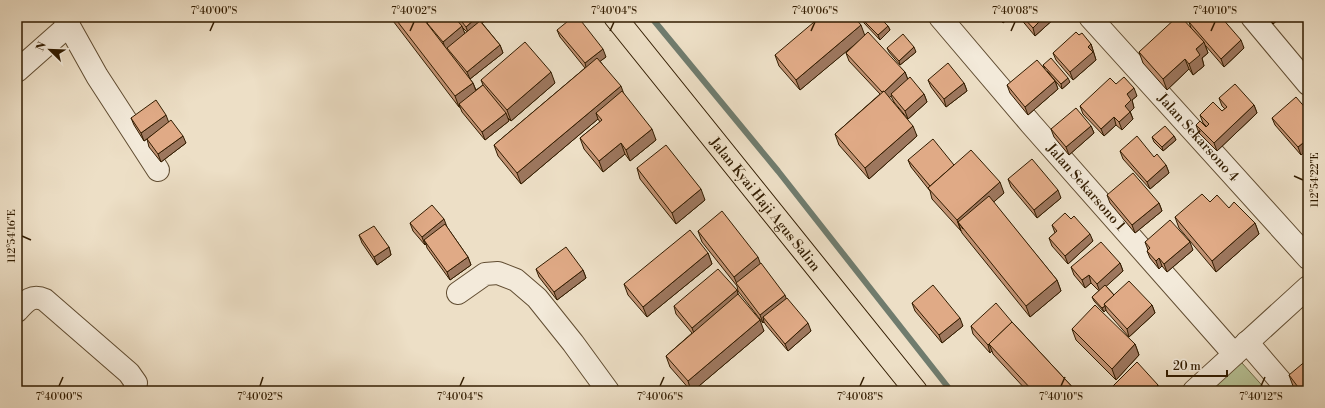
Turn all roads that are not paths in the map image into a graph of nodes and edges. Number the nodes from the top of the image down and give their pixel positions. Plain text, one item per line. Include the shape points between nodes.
1 (615, 17) edge
2 (940, 17) edge
3 (1090, 17) edge
4 (1252, 17) edge
5 (66, 21) edge
6 (17, 71) edge
7 (1308, 84) edge
8 (158, 170) dead end
9 (1308, 258) edge
10 (1308, 286) edge
11 (458, 293) dead end
12 (17, 311) edge
13 (1241, 348) junction
14 (134, 391) edge
15 (608, 391) edge
16 (916, 391) edge
17 (1194, 391) edge
18 (1289, 391) edge

1 - 16 main road, Jalan Kyai Haji Agus Salim
2 - 13 street, Jalan Sekarsono 1 via 1036,130
3 - 9 street, Jalan Sekarsono 4
4 - 7 street
5 - 6 street
5 - 8 street via 97,76
10 - 13 street
11 - 15 street via 485,274 498,273 516,280 537,298
12 - 14 street via 31,298 45,300 129,373 136,383
13 - 17 street
13 - 18 street, Jalan Sekarsono 1

